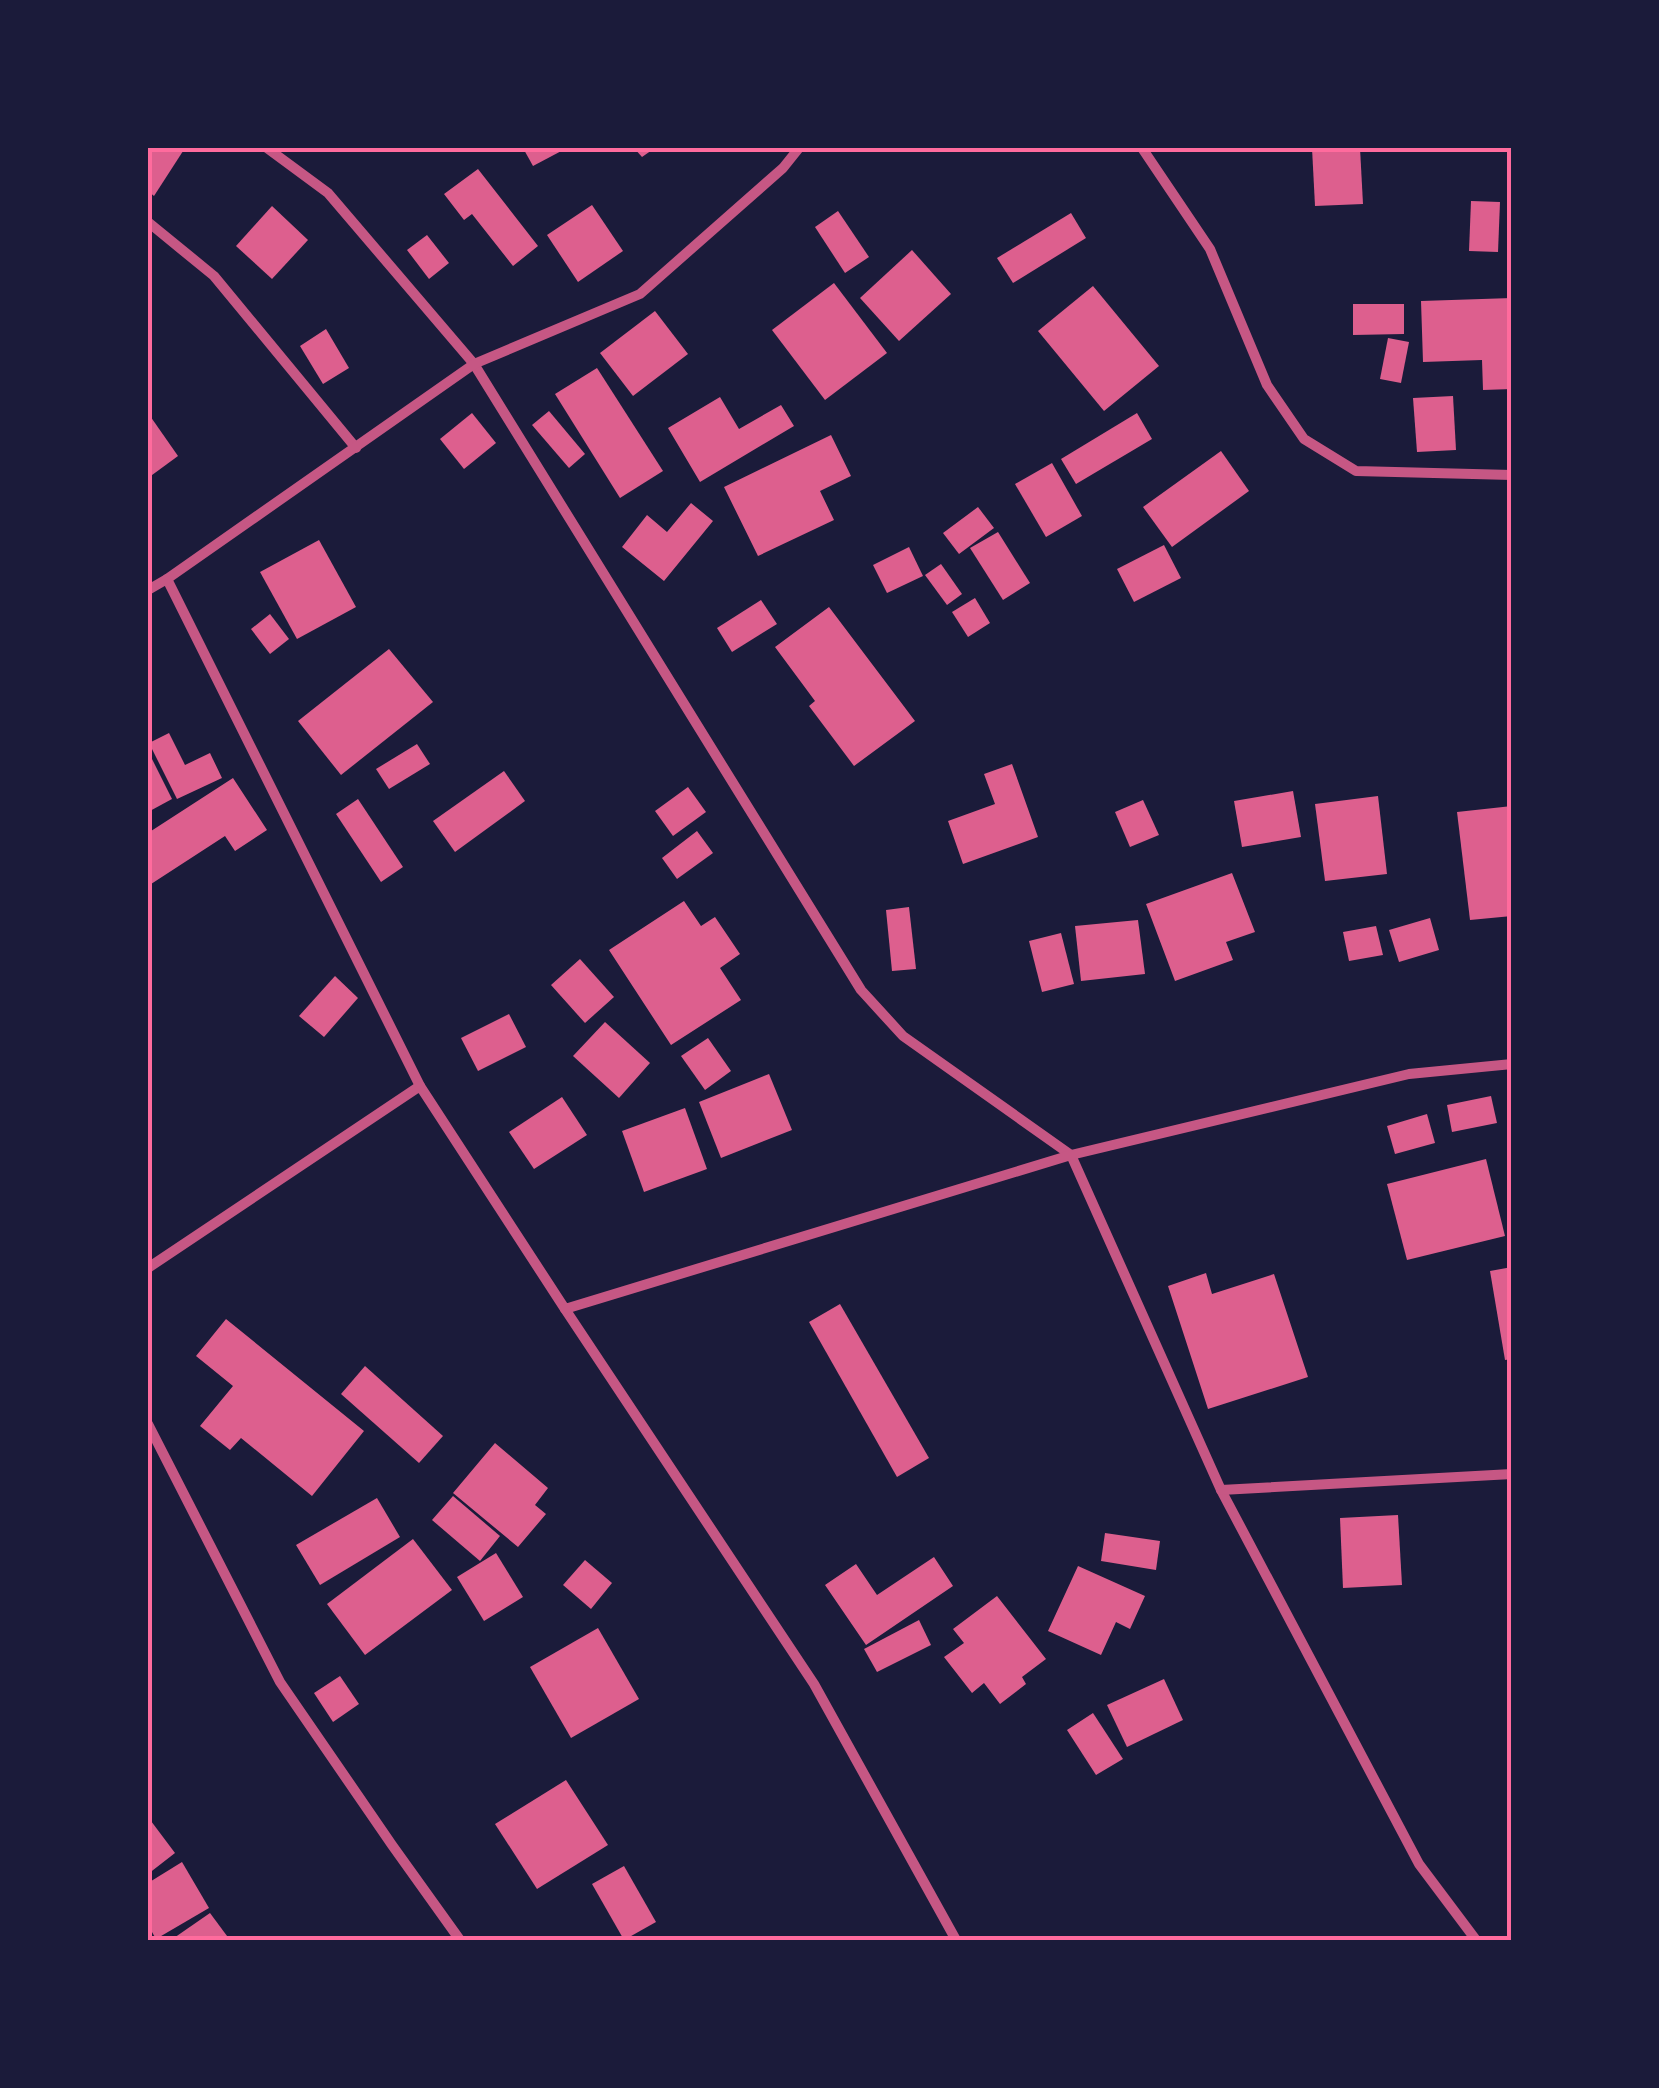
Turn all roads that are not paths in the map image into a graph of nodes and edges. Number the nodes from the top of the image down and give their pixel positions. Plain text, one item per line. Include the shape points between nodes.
1 (268, 148) edge
2 (800, 148) edge
3 (1142, 148) edge
4 (148, 222) edge
5 (474, 364) junction
6 (356, 448) junction
7 (1512, 475) edge
8 (168, 579) junction
9 (148, 590) edge
10 (1512, 1064) edge
11 (420, 1086) junction
12 (1072, 1155) junction
13 (148, 1268) edge
14 (566, 1309) junction
15 (148, 1424) edge
16 (1512, 1474) edge
17 (1221, 1490) junction
18 (460, 1940) edge
19 (956, 1940) edge
20 (1476, 1940) edge

1 - 5 street via 328,193
2 - 5 street via 640,294
3 - 7 street via 1210,249 1267,385 1304,438 1356,471
4 - 6 street via 214,276
5 - 6 street
5 - 12 street via 861,990 903,1036
6 - 8 street
8 - 9 street
8 - 11 street
10 - 12 street via 1409,1074
11 - 13 street
11 - 14 street
12 - 14 street
12 - 17 street
14 - 19 street via 814,1684
15 - 18 street via 280,1682
16 - 17 street
17 - 20 street via 1419,1864

